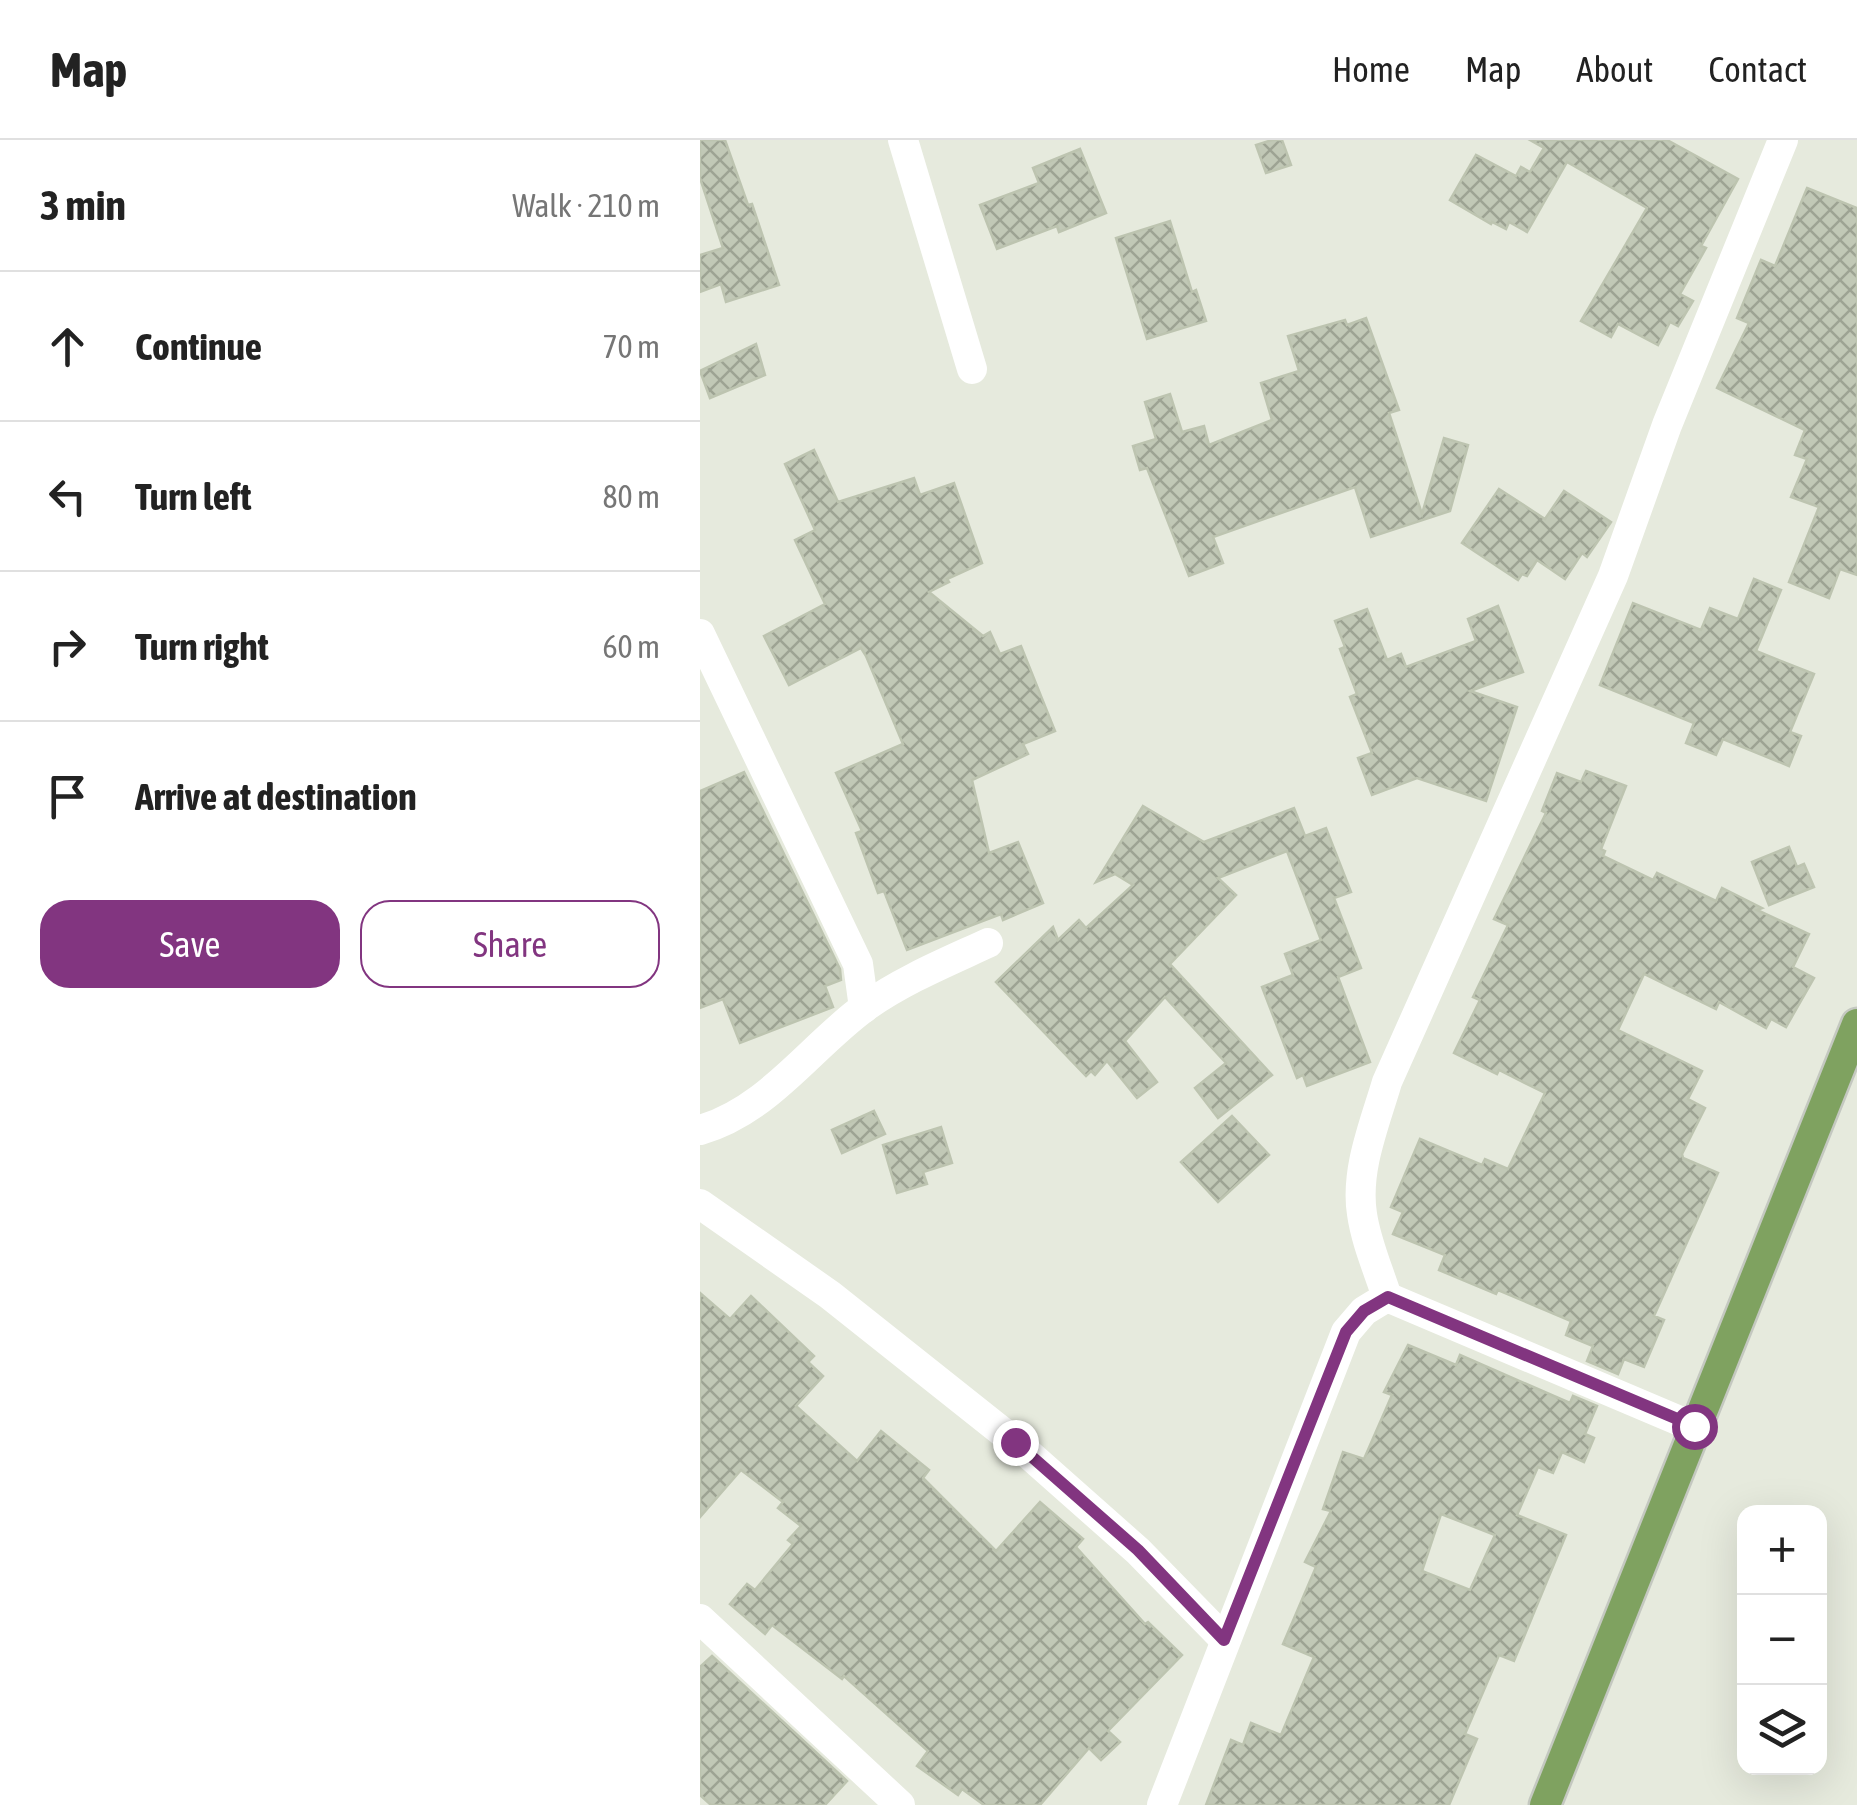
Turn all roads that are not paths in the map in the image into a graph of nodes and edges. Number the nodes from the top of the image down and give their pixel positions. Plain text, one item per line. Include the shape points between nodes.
1 (902, 140) edge
2 (1783, 140) edge
3 (972, 369) dead end
4 (700, 634) edge
5 (988, 943) dead end
6 (864, 1008) junction
7 (1857, 1024) edge
8 (700, 1130) edge
9 (700, 1204) edge
10 (1388, 1297) junction
11 (1694, 1426) junction
12 (700, 1619) edge
13 (1224, 1640) junction
14 (900, 1805) edge
15 (1162, 1805) edge
16 (1545, 1805) edge

1 - 3 street
2 - 10 street via 1613,576 1388,1082 1365,1154 1361,1209
4 - 6 street via 858,964
5 - 6 street
6 - 8 street via 784,1081
7 - 11 main road
9 - 13 street via 830,1295 1015,1442 1138,1550
10 - 11 street
10 - 13 street via 1346,1332
11 - 16 main road
12 - 14 street
13 - 15 street

